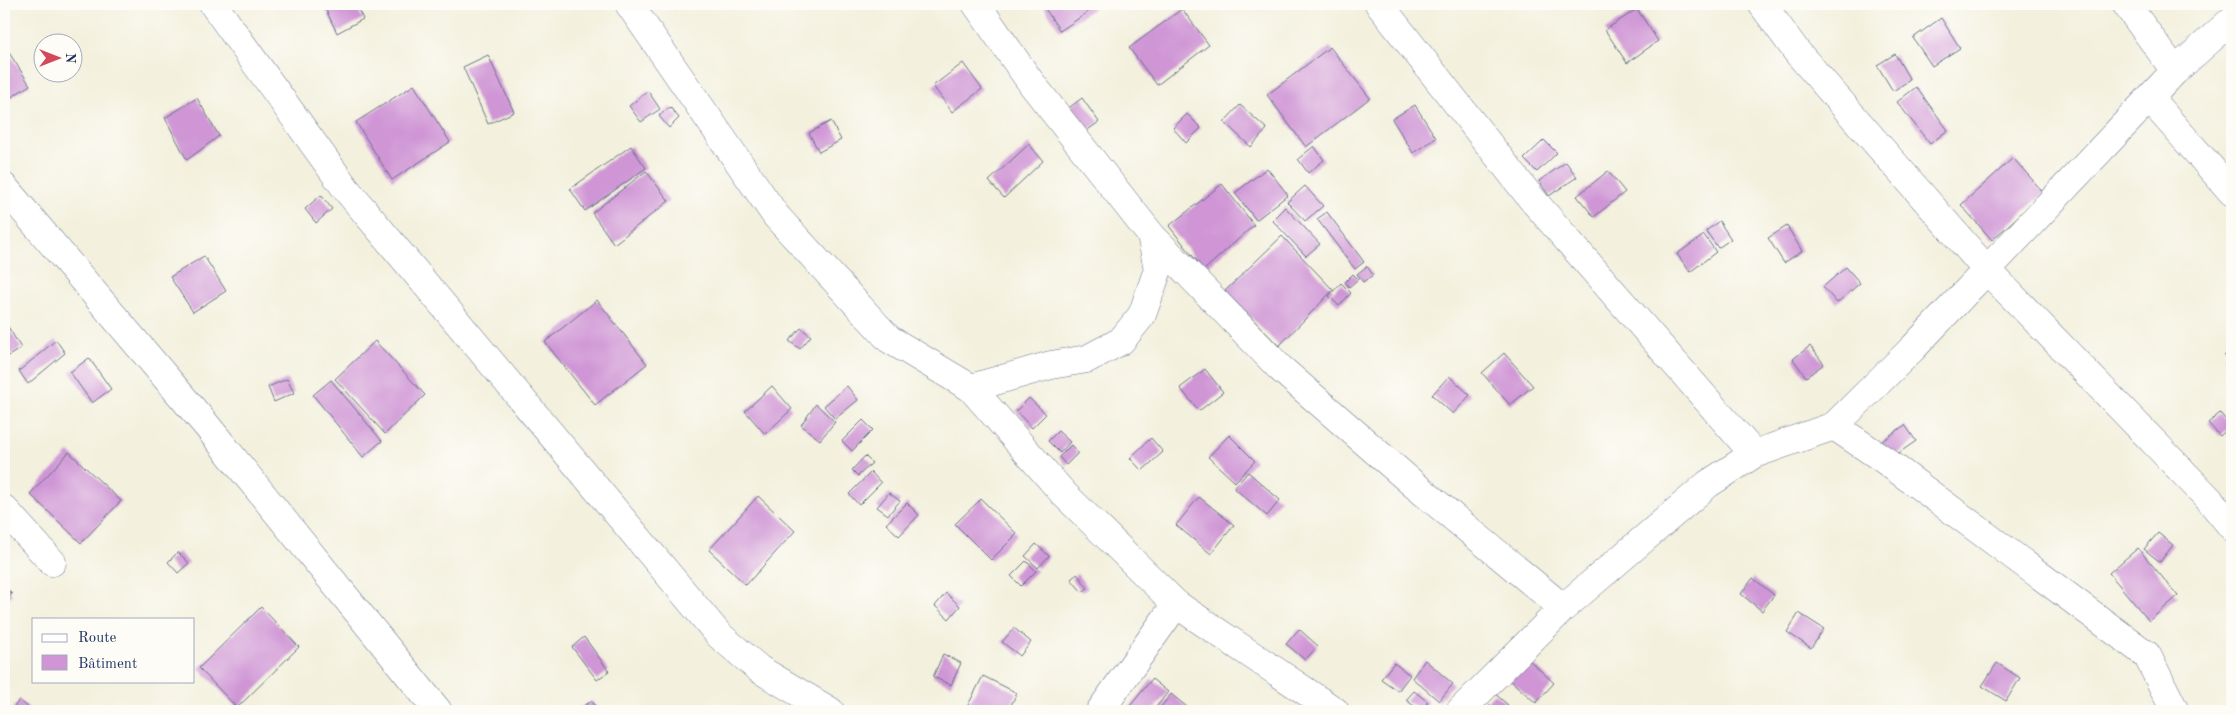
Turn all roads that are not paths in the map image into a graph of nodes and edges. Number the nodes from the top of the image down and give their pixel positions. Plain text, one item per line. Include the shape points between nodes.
1 (213, 4) edge
2 (629, 4) edge
3 (976, 4) edge
4 (1379, 4) edge
5 (1762, 4) edge
6 (2126, 4) edge
7 (2232, 20) edge
8 (2175, 71) junction
9 (2150, 99) junction
10 (4, 187) edge
11 (2232, 192) edge
12 (1151, 235) junction
13 (1986, 269) junction
14 (972, 388) junction
15 (1834, 426) junction
16 (1754, 454) junction
17 (4, 509) edge
18 (2232, 527) edge
19 (52, 562) dead end
20 (1176, 604) junction
21 (1563, 608) junction
22 (438, 711) edge
23 (830, 711) edge
24 (1100, 711) edge
25 (1335, 711) edge
26 (1460, 711) edge
27 (2175, 711) edge

1 - 23 street via 346,189 719,635 759,669
2 - 14 street via 776,216 889,339
3 - 12 street via 1032,84
4 - 16 street via 1531,198
5 - 13 street via 1797,52
6 - 8 street
7 - 8 street
8 - 9 street
9 - 11 street
9 - 13 street
10 - 22 street via 207,426
12 - 14 street via 1158,269 1142,315 1121,341 1087,360 1051,365
12 - 21 street via 1280,368
13 - 15 street via 1913,348
13 - 18 street
14 - 20 street via 1064,494
15 - 16 street
15 - 27 street via 2147,655
16 - 21 street via 1708,484
17 - 19 street
20 - 24 street
20 - 25 street
21 - 26 street

